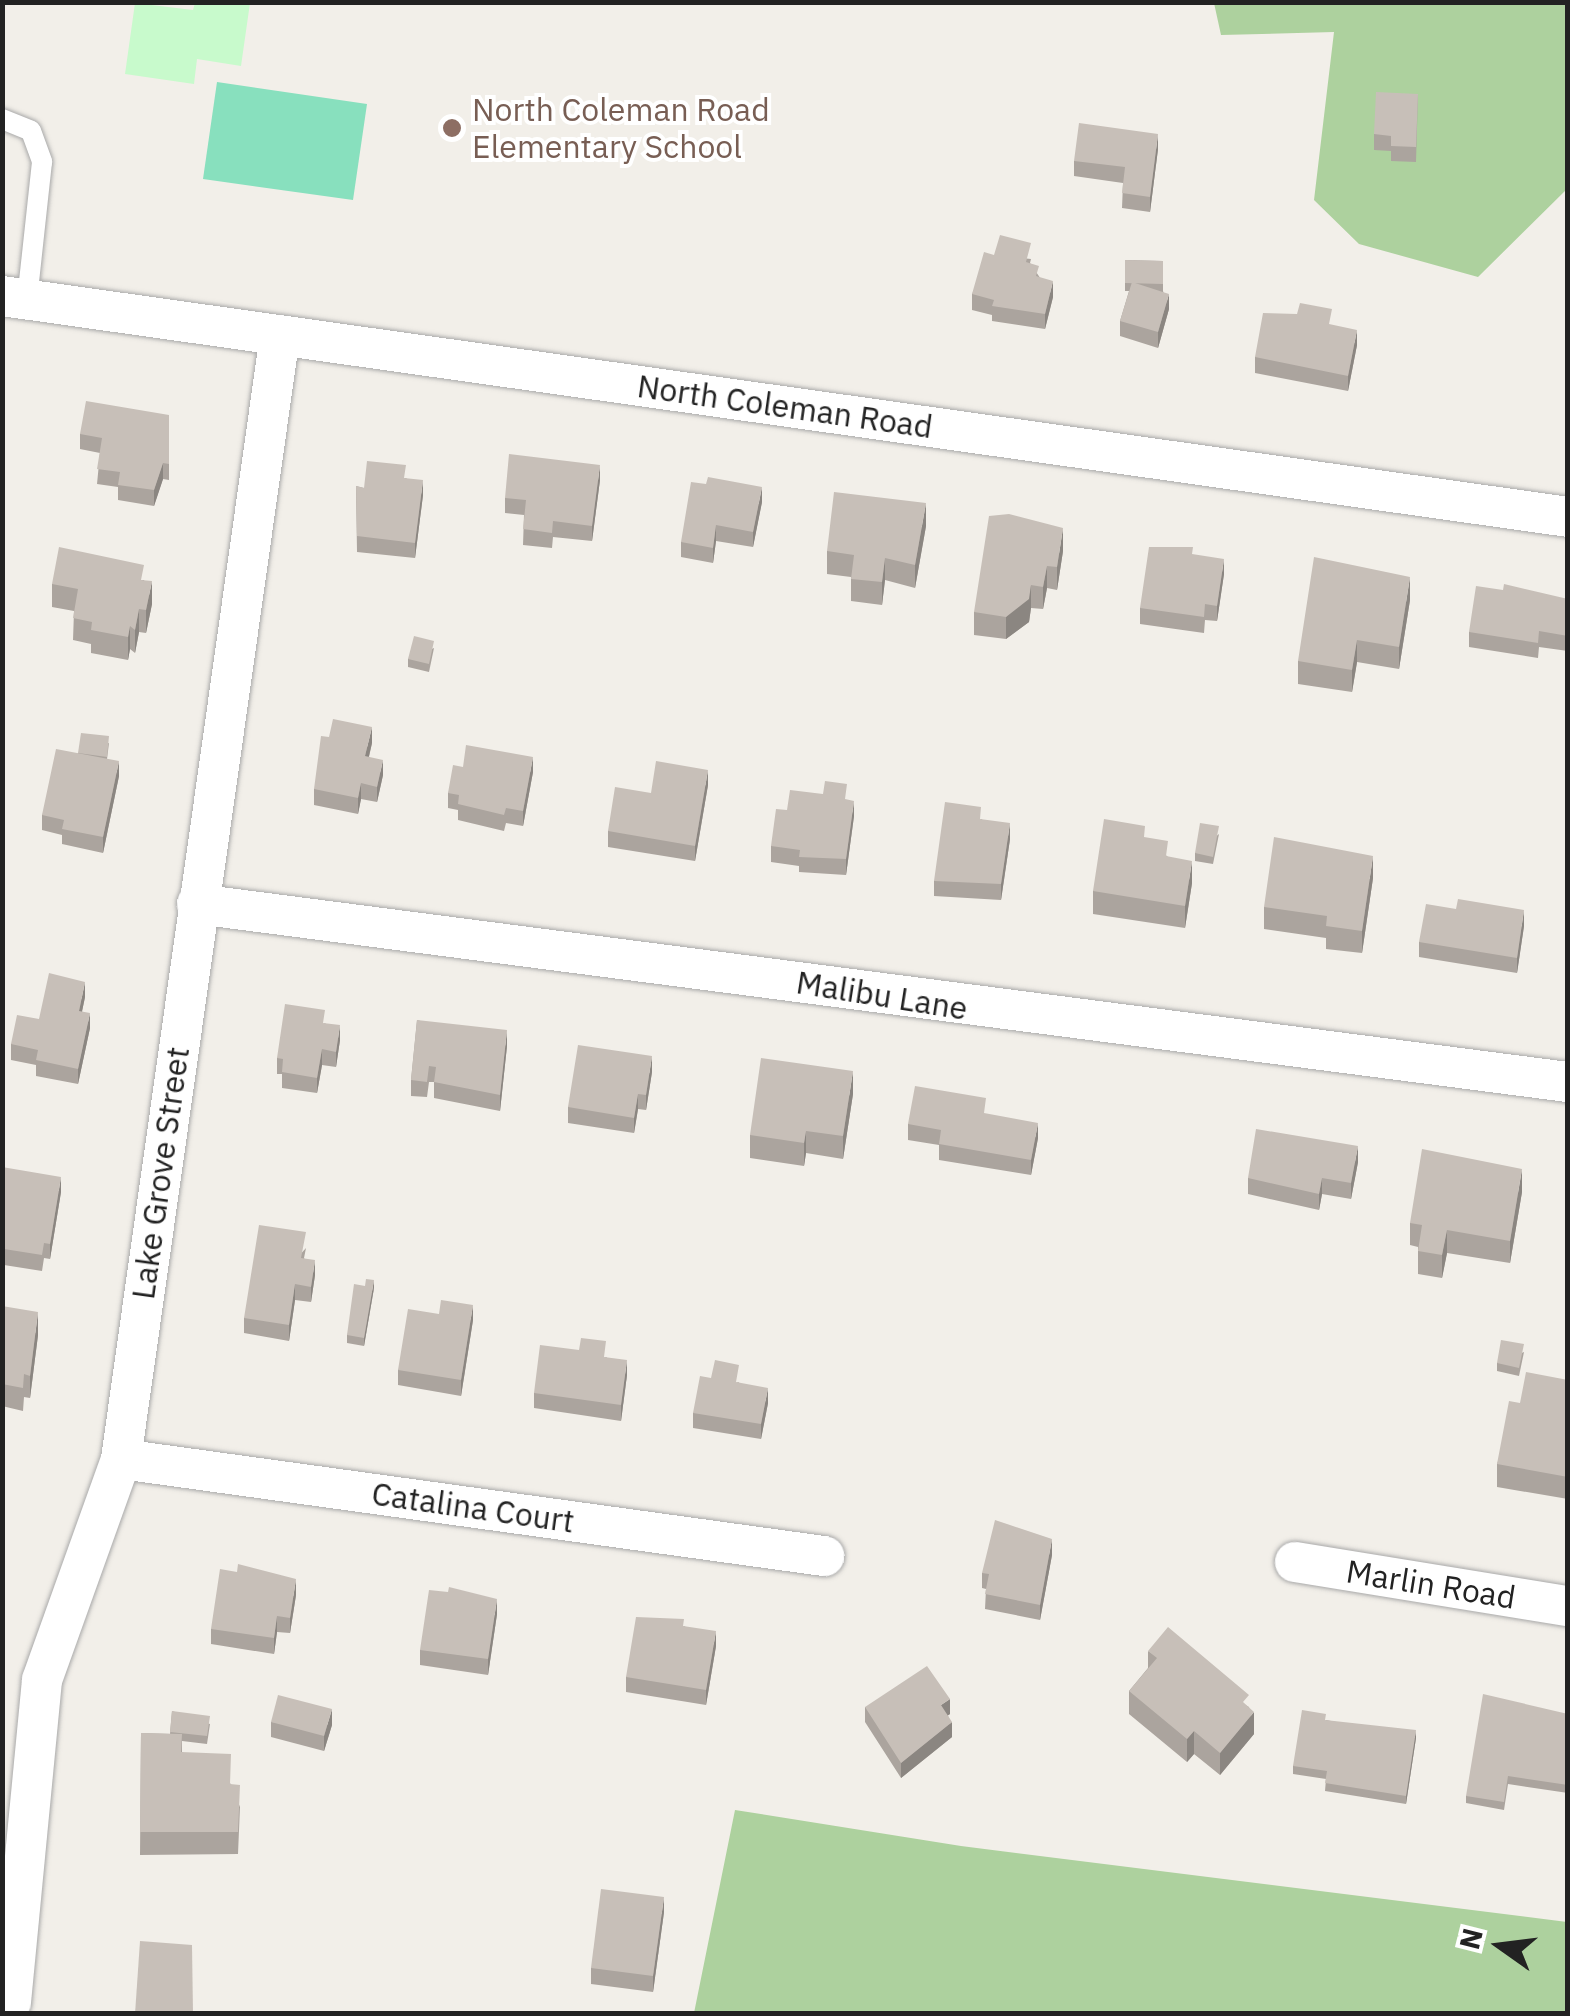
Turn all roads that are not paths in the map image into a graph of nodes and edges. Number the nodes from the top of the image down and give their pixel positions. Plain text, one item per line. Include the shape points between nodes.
1 (2, 119) edge
2 (15, 298) edge
3 (280, 335) junction
4 (1568, 517) edge
5 (197, 904) junction
6 (1568, 1082) edge
7 (121, 1459) junction
8 (824, 1556) dead end
9 (1295, 1562) dead end
10 (1568, 1606) edge
11 (11, 2002) dead end

1 - 2 lane via 31,131 42,162
2 - 3 street, North Coleman Road
3 - 4 street, North Coleman Road
3 - 5 street, Lake Grove Street
5 - 6 street, Malibu Lane
5 - 7 street, Lake Grove Street
7 - 8 street, Catalina Court
7 - 11 street, Lake Grove Street via 42,1680
9 - 10 street, Marlin Road

